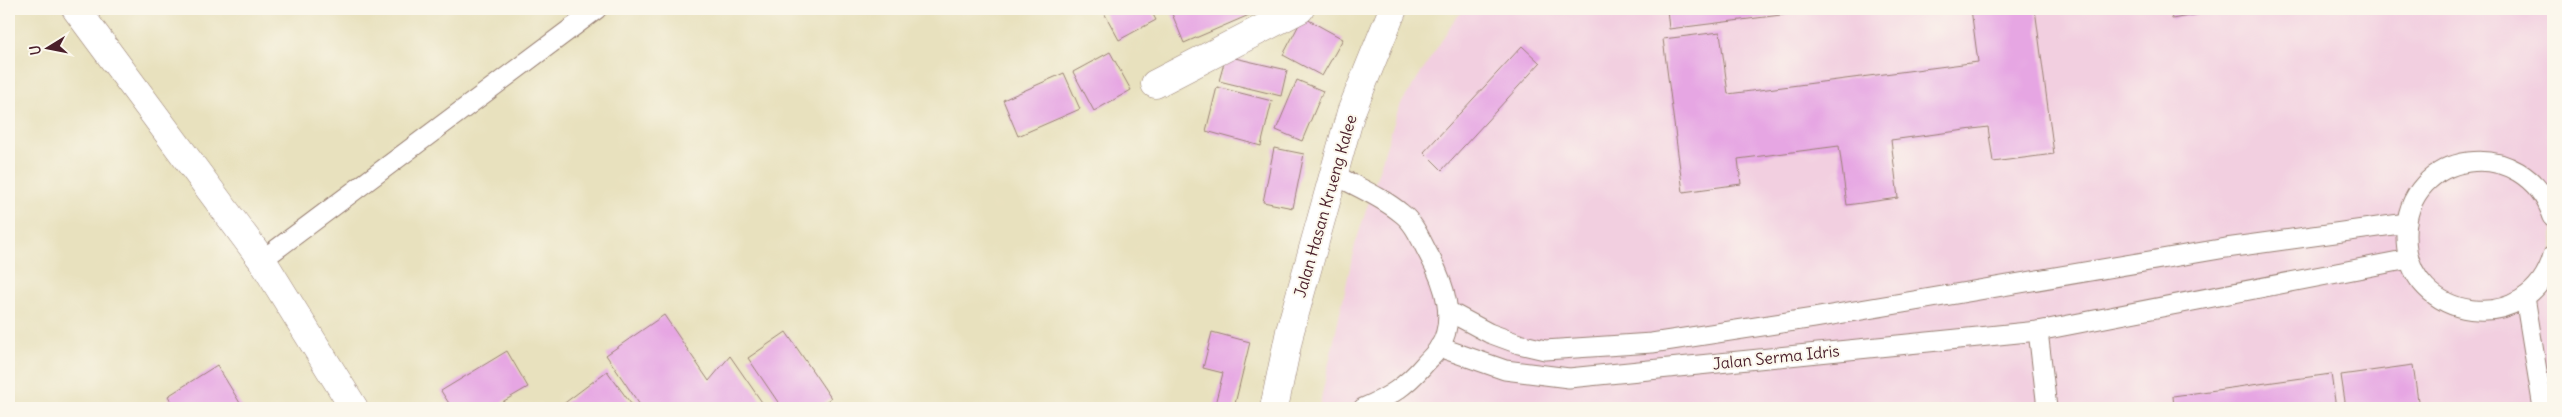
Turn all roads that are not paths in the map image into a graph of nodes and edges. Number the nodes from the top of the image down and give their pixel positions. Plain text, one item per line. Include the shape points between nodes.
1 (76, 9) edge
2 (597, 9) edge
3 (1300, 9) edge
4 (1386, 11) edge
5 (1154, 84) dead end
6 (1335, 175) junction
7 (2552, 211) edge
8 (2407, 223) junction
9 (2553, 257) edge
10 (2409, 259) junction
11 (262, 260) junction
12 (2553, 262) edge
13 (2525, 297) junction
14 (1448, 311) junction
15 (2038, 331) junction
16 (1440, 348) junction
17 (354, 408) edge
18 (1274, 408) edge
19 (1363, 408) edge
20 (2048, 408) edge
21 (2544, 408) edge

1 - 11 street
2 - 11 lane
3 - 5 street
4 - 6 street, Jalan Hasan Krueng Kalee via 1351,112
6 - 14 lane via 1402,213 1435,267
6 - 18 street, Jalan Hasan Krueng Kalee via 1313,240
7 - 8 lane via 2531,180 2497,162 2478,160 2459,163 2427,183 2416,198
8 - 10 lane
8 - 14 lane via 2226,248 1652,343 1545,350 1489,333
9 - 12 lane
9 - 13 lane via 2542,280
10 - 13 lane via 2417,276 2430,291 2447,303 2466,310 2487,311 2507,307
10 - 15 lane, Jalan Serma Idris
11 - 17 street
13 - 21 lane
14 - 16 lane via 1446,333
15 - 16 lane, Jalan Serma Idris via 1568,378 1505,370
15 - 20 lane
16 - 19 lane via 1389,398

